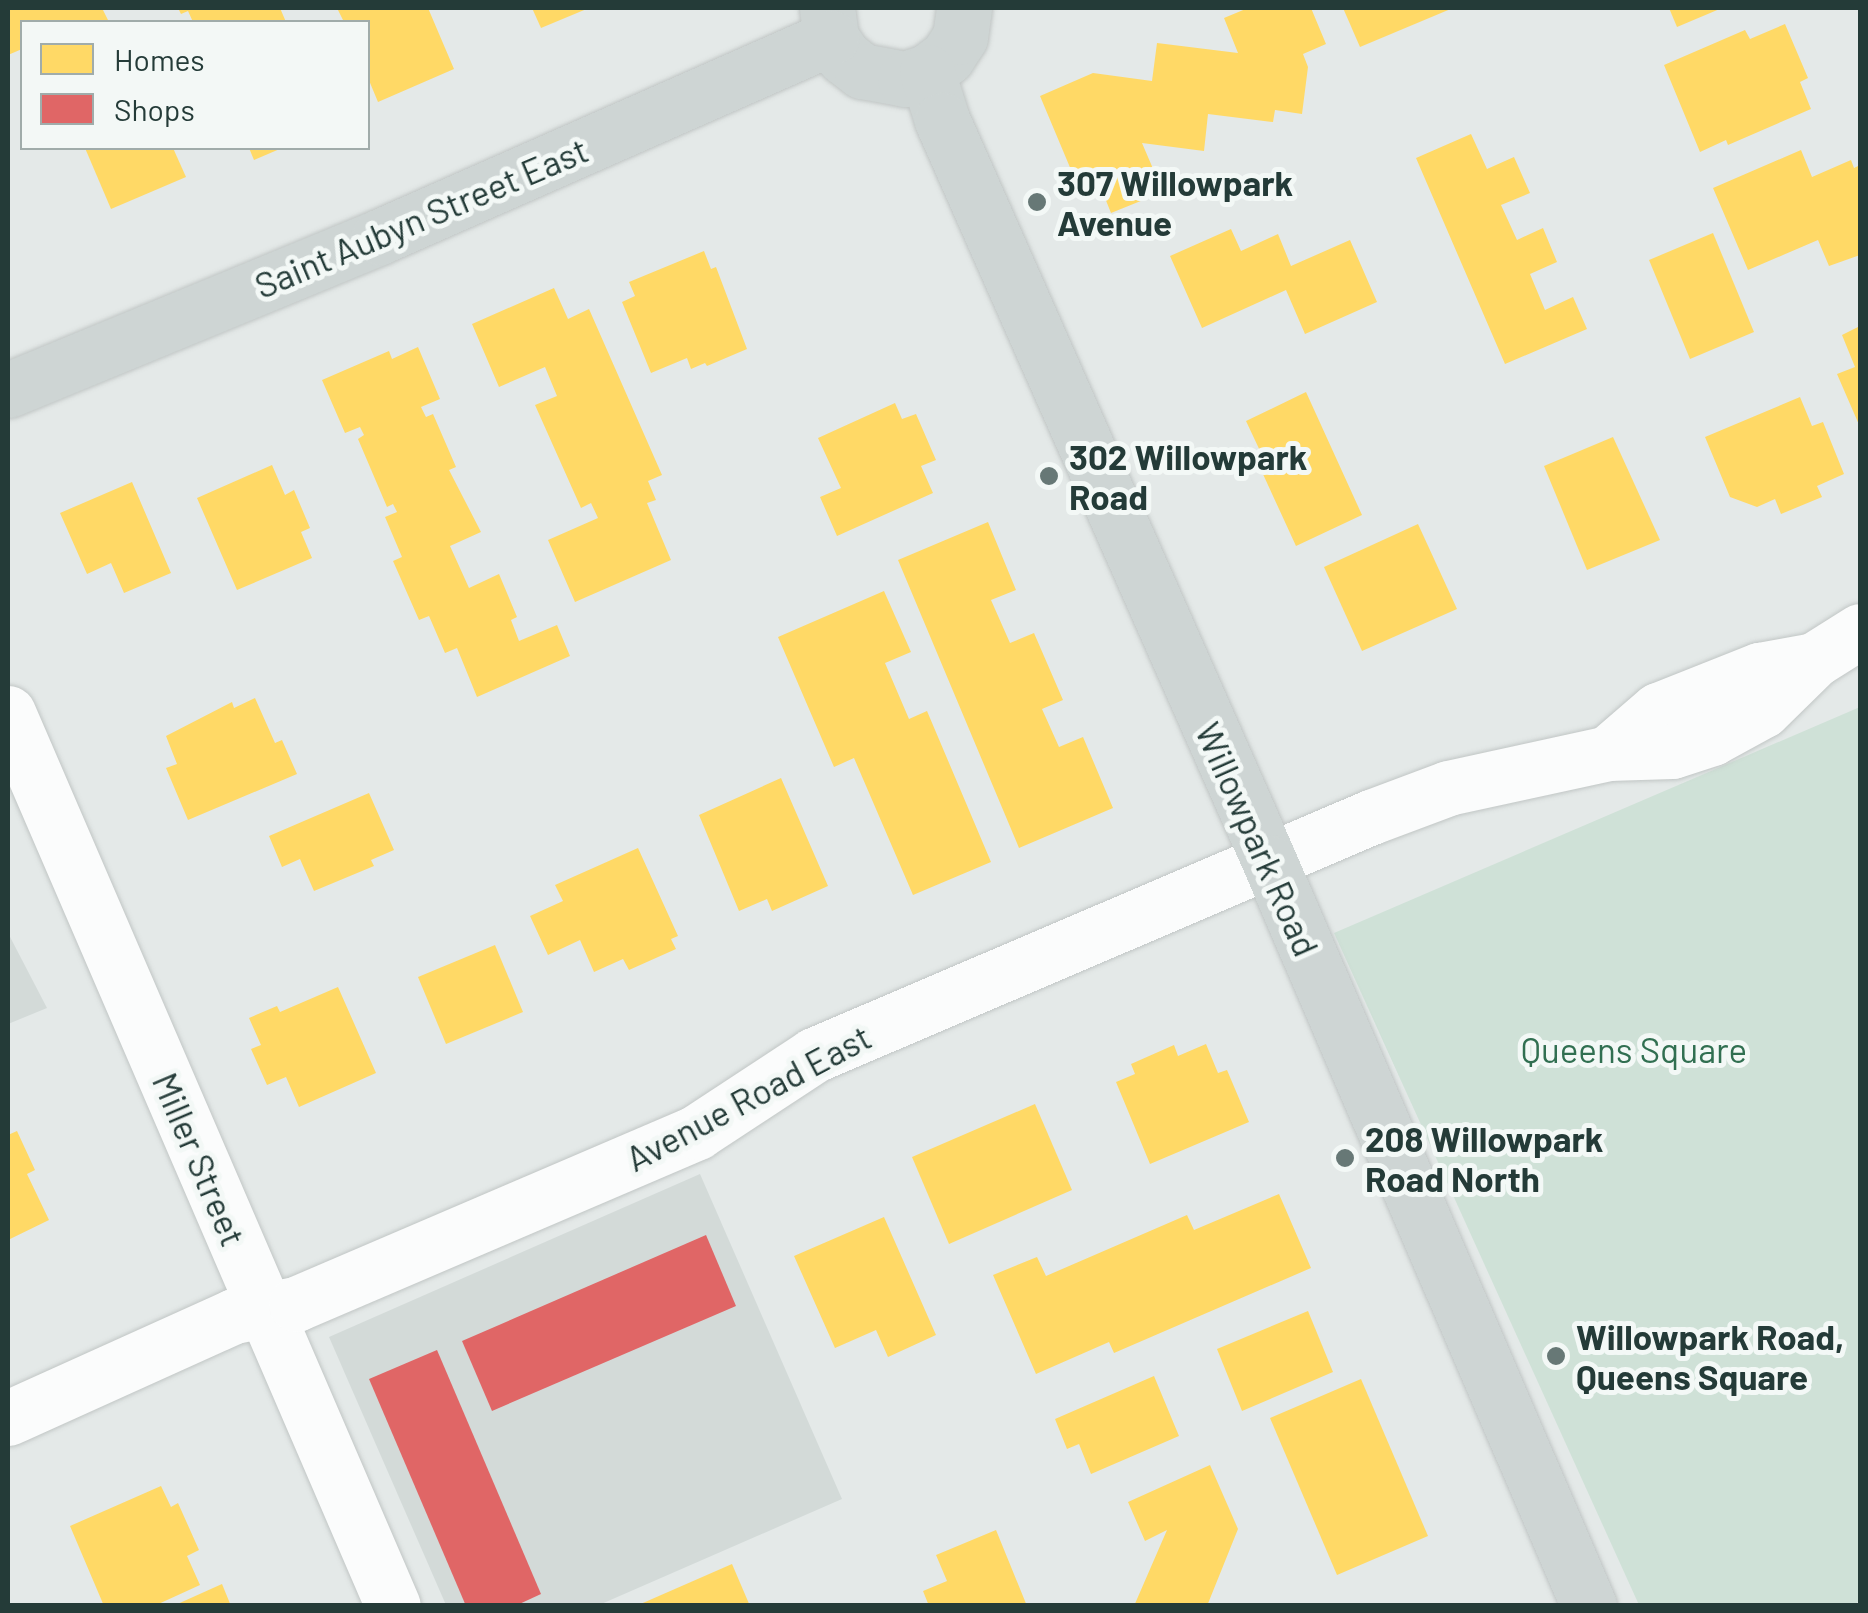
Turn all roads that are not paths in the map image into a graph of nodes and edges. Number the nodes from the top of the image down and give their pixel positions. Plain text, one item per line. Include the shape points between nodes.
1 (964, 8) edge
2 (829, 23) edge
3 (927, 72) junction
4 (8, 390) edge
5 (1860, 631) edge
6 (8, 713) edge
7 (1270, 863) junction
8 (265, 1310) junction
9 (8, 1418) edge
10 (393, 1606) edge
11 (1589, 1606) edge

1 - 3 main road via 960,37
2 - 3 main road via 862,71 905,80
2 - 4 main road, Saint Aubyn Street East via 378,237
3 - 7 main road, Willowpark Road via 942,120
5 - 7 street, Avenue Road East via 1814,660 1763,710 1712,738 1672,752 1608,752 1448,788
6 - 8 street, Miller Street
7 - 8 street, Avenue Road East via 814,1055 697,1132 311,1298
7 - 11 main road, Willowpark Road
8 - 9 street, Avenue Road East via 234,1316
8 - 10 street, Miller Street

